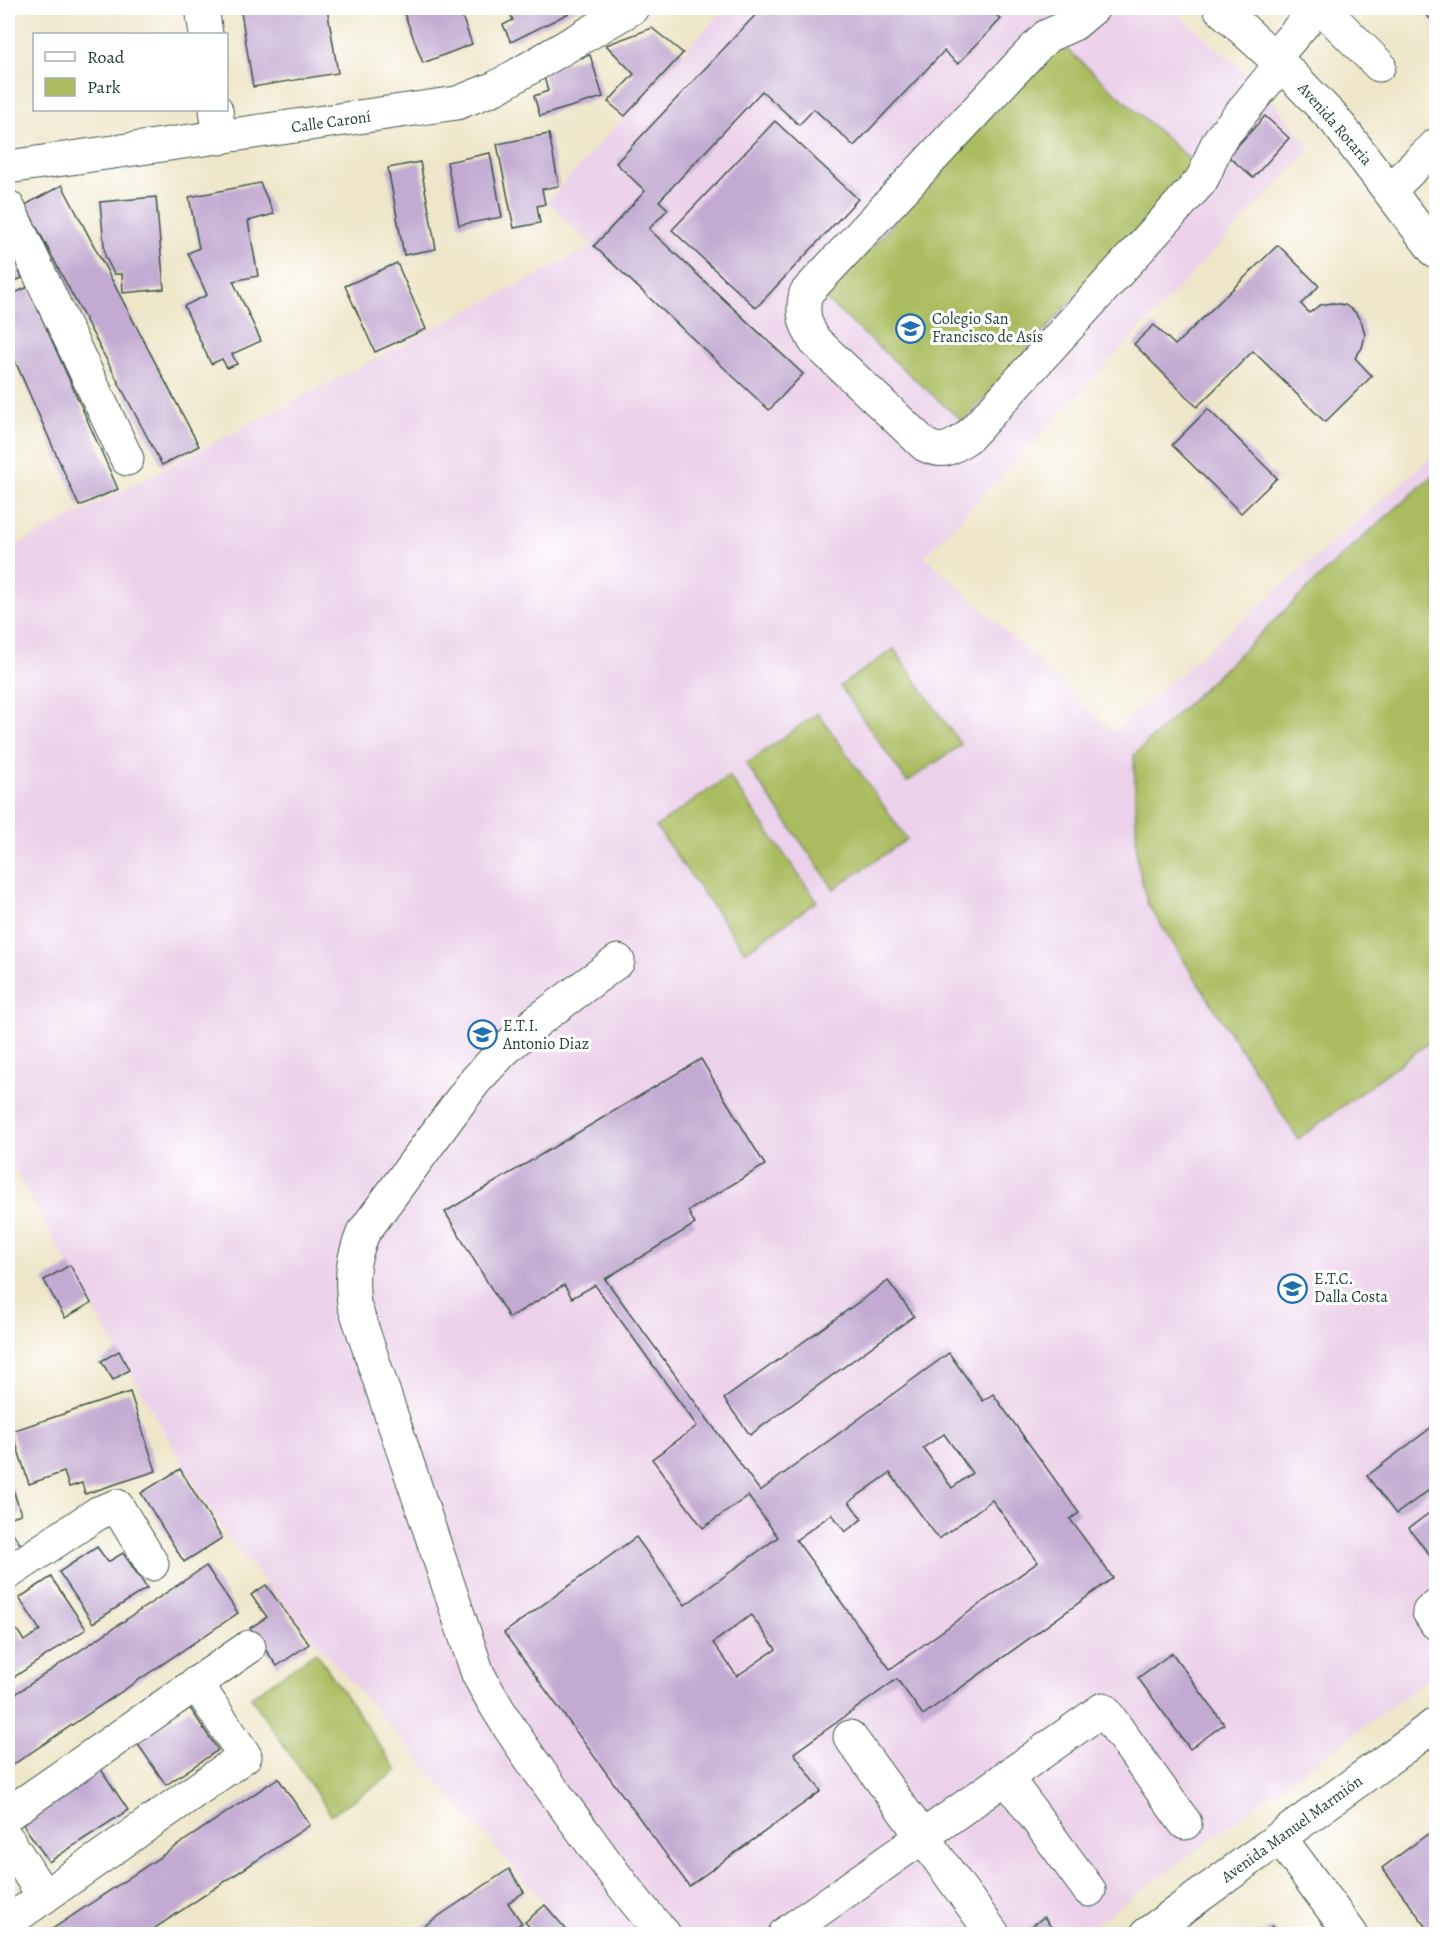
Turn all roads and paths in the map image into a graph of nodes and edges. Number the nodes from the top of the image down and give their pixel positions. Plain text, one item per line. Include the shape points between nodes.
1 (202, 8) edge
2 (632, 8) edge
3 (1093, 8) edge
4 (1220, 8) edge
5 (1319, 8) edge
6 (206, 33) edge
7 (1278, 61) junction
8 (1379, 65) dead end
9 (218, 124) edge
10 (1437, 145) edge
11 (8, 168) edge
12 (1390, 190) junction
13 (8, 207) edge
14 (1437, 252) edge
15 (127, 459) dead end
16 (618, 961) dead end
17 (152, 1564) dead end
18 (8, 1572) edge
19 (1437, 1606) edge
20 (1437, 1623) edge
21 (249, 1647) dead end
22 (196, 1683) junction
23 (1437, 1724) edge
24 (850, 1737) dead end
25 (1006, 1777) junction
26 (8, 1814) edge
27 (1185, 1823) dead end
28 (923, 1837) junction
29 (1280, 1838) junction
30 (8, 1840) edge
31 (1089, 1890) dead end
32 (44, 1896) junction
33 (8, 1922) edge
34 (664, 1935) edge
35 (785, 1935) edge
36 (993, 1935) edge
37 (1147, 1935) edge
38 (1351, 1935) edge

1 - 6 street
2 - 9 street, Calle Caroní via 495,88 457,103
3 - 7 street via 1074,24 1047,36 806,293 804,316 815,341 935,450 943,450 969,436 1200,182 1220,139
4 - 7 street, Avenida Rotaria
5 - 7 street
5 - 8 street
7 - 12 street, Avenida Rotaria via 1335,120
9 - 11 street, Calle Caroní
10 - 12 street
12 - 14 street, Avenida Rotaria
13 - 15 street
16 - 34 street via 536,1022 475,1081 363,1233 351,1279 354,1304 478,1674 544,1779
17 - 18 street via 117,1506 98,1513
19 - 20 street via 1429,1612
21 - 22 street
22 - 26 street
22 - 32 street via 245,1756
23 - 29 street, Avenida Manuel Marmión
24 - 28 street
25 - 27 street via 1103,1709
25 - 28 street
25 - 31 street
28 - 35 street
28 - 36 street
29 - 37 street, Avenida Manuel Marmión
29 - 38 street
30 - 32 street
32 - 33 street

